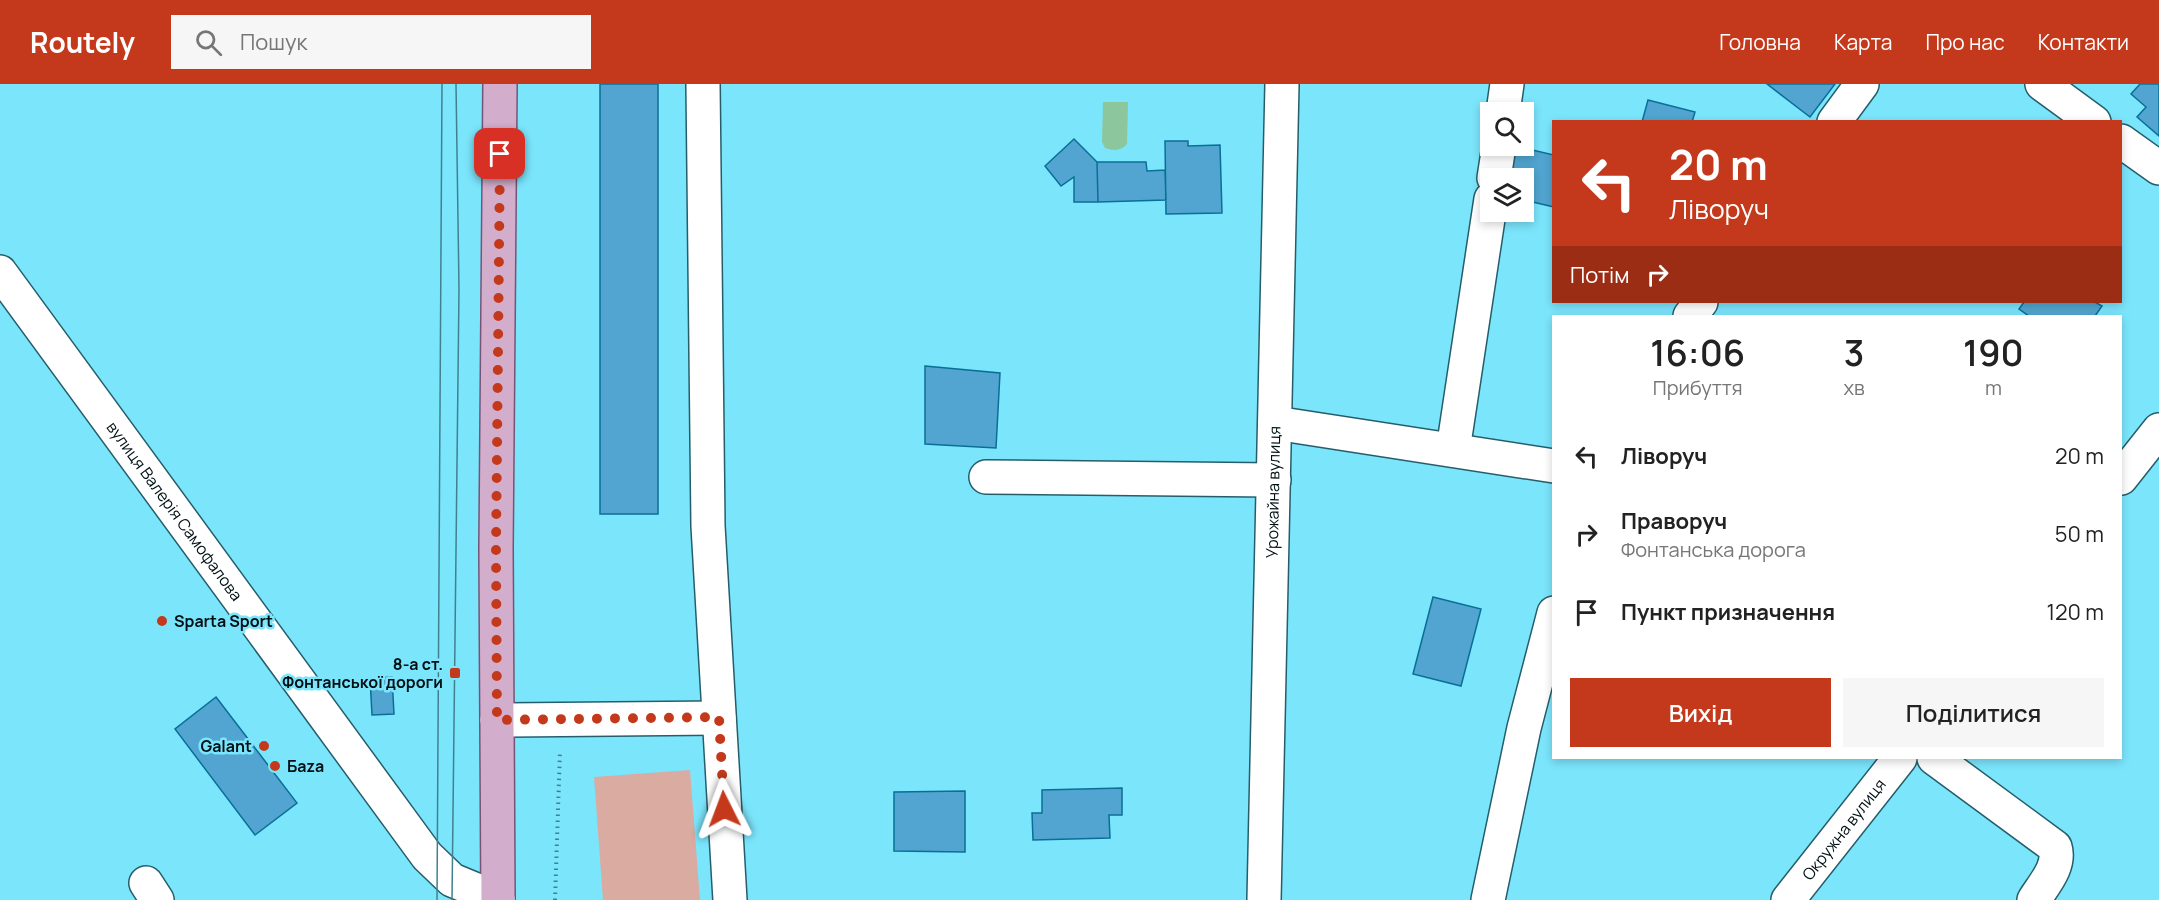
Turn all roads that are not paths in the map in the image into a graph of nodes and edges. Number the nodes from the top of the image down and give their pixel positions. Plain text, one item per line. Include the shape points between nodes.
1 (500, 84) edge
2 (703, 84) edge
3 (1282, 84) edge
4 (1507, 84) edge
5 (1862, 84) edge
6 (2042, 84) edge
7 (1504, 102) edge
8 (1835, 120) edge
9 (2091, 120) edge
10 (2122, 142) edge
11 (2159, 168) edge
12 (1488, 222) edge
13 (0, 273) edge
14 (1700, 303) edge
15 (1691, 315) edge
16 (1275, 423) junction
17 (2159, 430) edge
18 (1453, 450) junction
19 (1552, 466) edge
20 (986, 477) dead end
21 (2122, 477) edge
22 (1274, 480) junction
23 (1552, 621) edge
24 (719, 717) junction
25 (497, 720) junction
26 (1899, 759) edge
27 (1935, 759) edge
28 (498, 899) edge
29 (730, 900) edge
30 (1264, 900) edge
31 (1488, 900) edge
32 (1788, 900) edge
33 (2034, 900) edge

1 - 25 main road
2 - 24 street via 708,526
3 - 16 street, Урожайна вулиця
4 - 7 street
5 - 8 street
6 - 9 street
10 - 11 street
12 - 18 street
13 - 28 street, вулиця Валерія Самофалова via 427,856 452,880
14 - 15 street
16 - 18 street
16 - 22 street, Урожайна вулиця
17 - 21 street
18 - 19 street
20 - 22 street
22 - 30 street, Урожайна вулиця
23 - 31 street via 1524,728
24 - 25 street
24 - 29 street
25 - 28 main road
26 - 32 street, Окружна вулиця
27 - 33 street via 2055,847 2057,862

